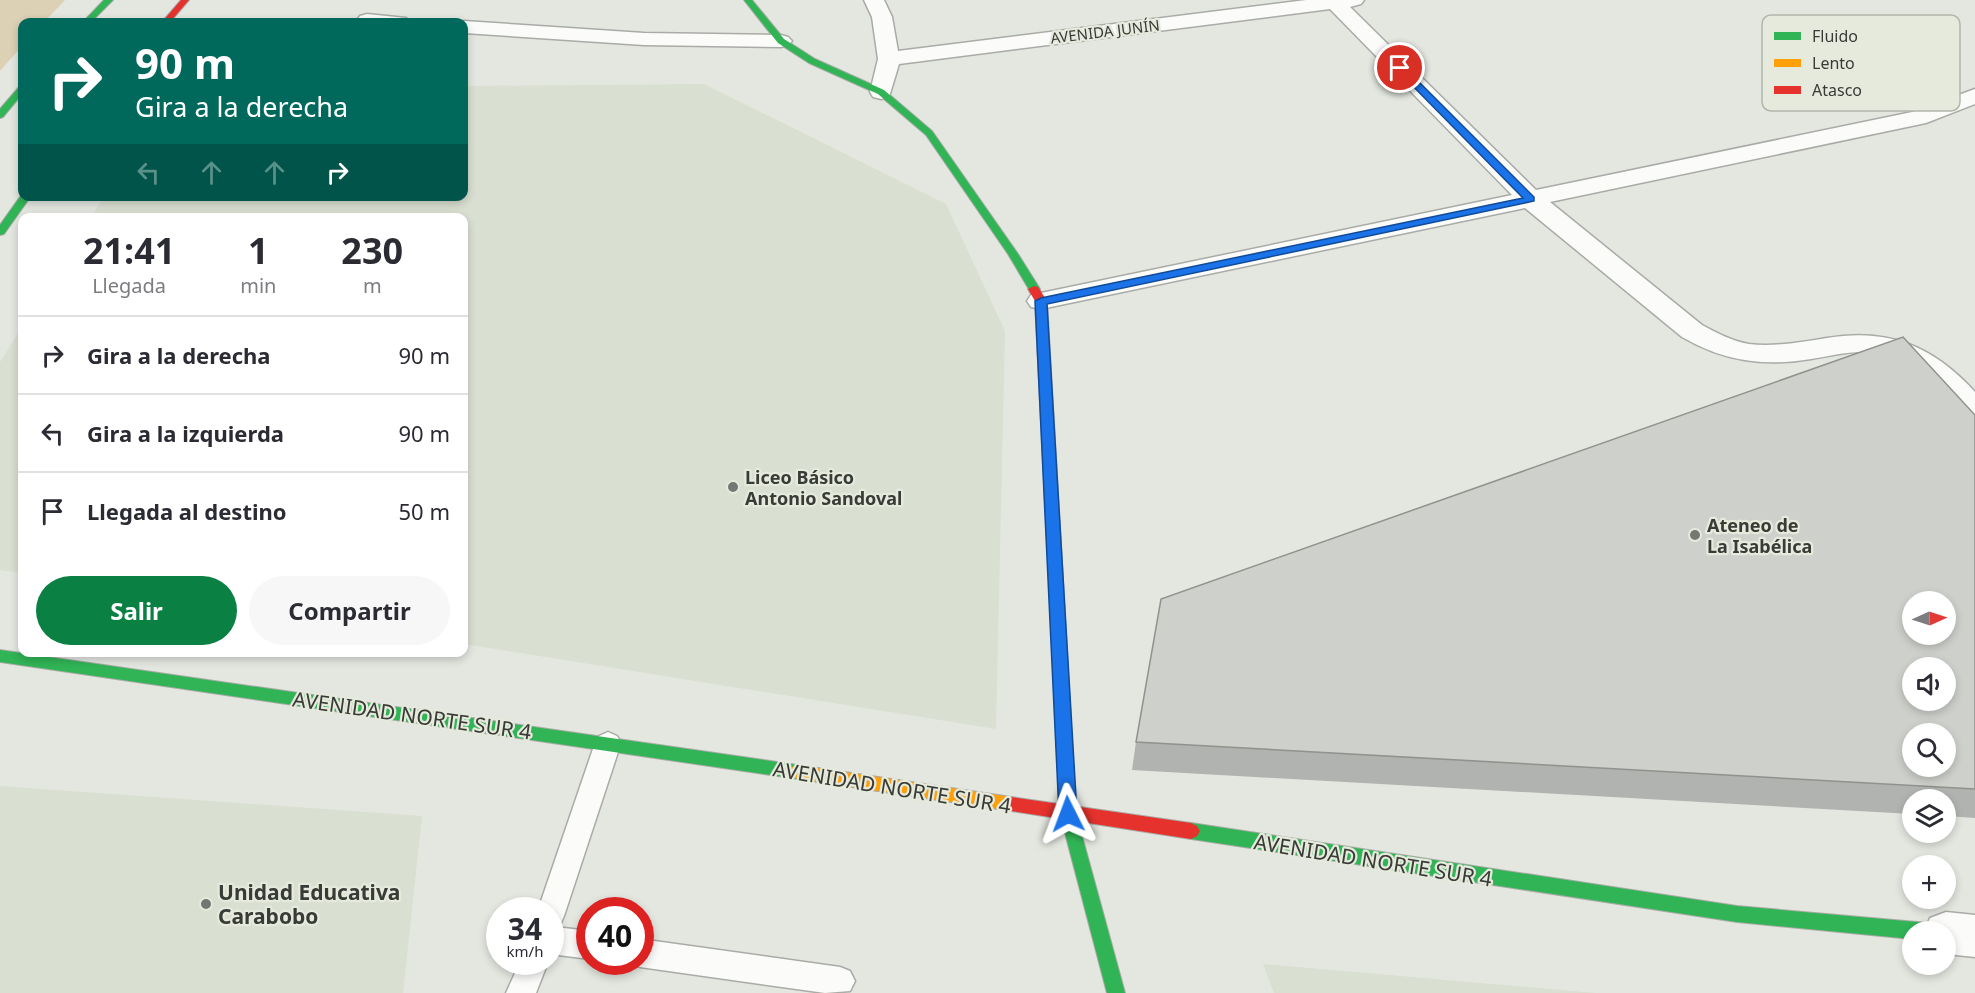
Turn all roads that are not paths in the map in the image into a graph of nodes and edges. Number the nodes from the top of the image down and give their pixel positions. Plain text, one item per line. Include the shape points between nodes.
1 (109, 0) edge
2 (185, 0) edge
3 (748, 0) edge
4 (874, 0) edge
5 (1341, 1) edge
6 (91, 18) edge
7 (169, 18) edge
8 (468, 27) edge
9 (781, 42) junction
10 (889, 59) junction
11 (881, 92) junction
12 (18, 94) edge
13 (1975, 96) edge
14 (1960, 102) edge
15 (1936, 111) edge
16 (0, 115) edge
17 (1530, 199) junction
18 (22, 201) edge
19 (0, 232) edge
20 (1041, 301) junction
21 (1975, 411) edge
22 (0, 656) edge
23 (608, 743) junction
24 (1068, 814) junction
25 (556, 897) edge
26 (1902, 930) edge
27 (1956, 934) edge
28 (1975, 936) edge
29 (654, 955) edge
30 (529, 975) edge
31 (840, 981) dead end
32 (521, 993) edge
33 (1116, 993) edge

1 - 6 street
2 - 7 street
3 - 9 street
4 - 10 street via 882,16
5 - 10 street, AVENIDA JUNÍN
5 - 17 street
8 - 9 street via 644,39
9 - 11 street
10 - 11 street
11 - 20 street via 929,133
12 - 16 street
13 - 14 street
15 - 17 street via 1918,118
17 - 20 street
17 - 21 street via 1713,344 1769,354 1844,343 1869,342 1895,348 1941,374
18 - 19 street
20 - 24 street
22 - 23 street, AVENIDAD NORTE SUR 4
23 - 24 street, AVENIDAD NORTE SUR 4
23 - 25 lane
24 - 26 street, AVENIDAD NORTE SUR 4 via 1737,914
24 - 33 street
27 - 28 street
29 - 31 lane
30 - 32 lane

